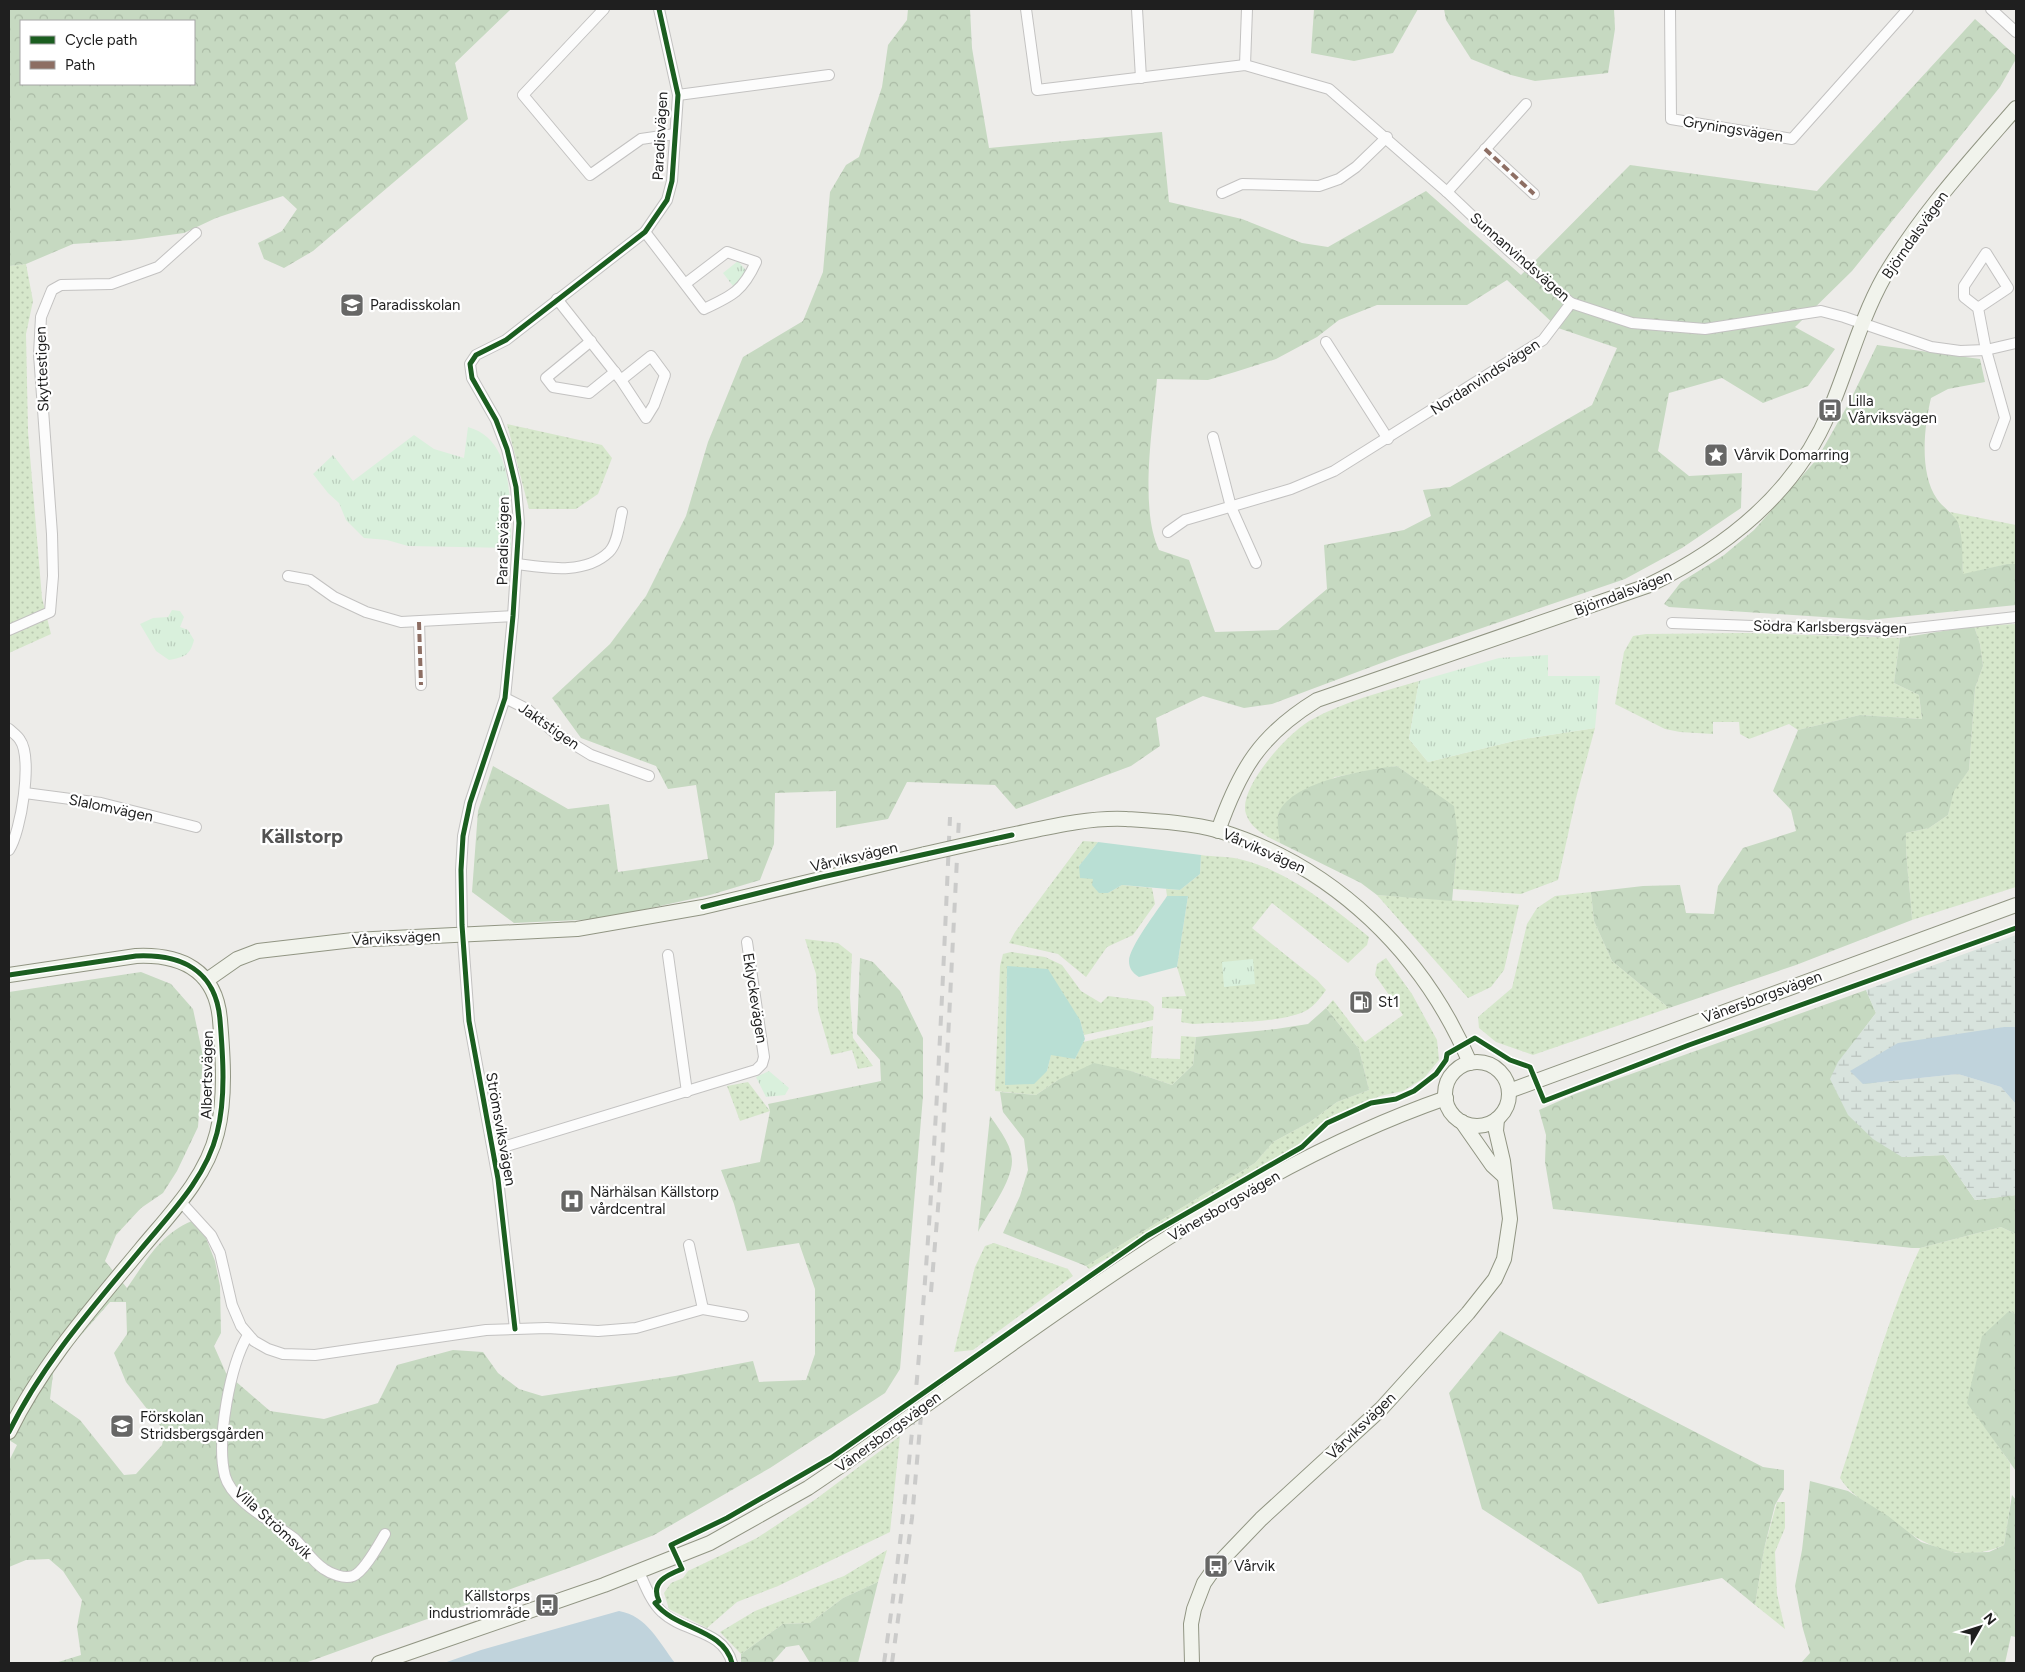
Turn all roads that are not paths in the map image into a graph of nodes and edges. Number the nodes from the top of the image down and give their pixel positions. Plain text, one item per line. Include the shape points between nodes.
1 (604, 9) edge
2 (659, 9) edge
3 (1026, 9) edge
4 (1137, 9) edge
5 (1247, 9) edge
6 (1670, 9) edge
7 (1908, 9) edge
8 (1991, 9) edge
9 (2016, 32) edge
10 (1245, 66) junction
11 (829, 75) dead end
12 (1141, 78) junction
13 (678, 95) junction
14 (1526, 104) dead end
15 (2016, 108) edge
16 (674, 134) junction
17 (1387, 137) junction
18 (1485, 149) junction
19 (1447, 192) junction
20 (1222, 193) dead end
21 (1534, 194) dead end
22 (645, 232) junction
23 (196, 233) dead end
24 (685, 284) junction
25 (557, 299) junction
26 (1571, 303) junction
27 (1978, 308) junction
28 (1864, 324) junction
29 (590, 341) junction
30 (1326, 342) dead end
31 (2016, 343) edge
32 (1986, 350) junction
33 (618, 376) junction
34 (1213, 437) dead end
35 (1388, 439) junction
36 (1995, 445) dead end
37 (1231, 506) junction
38 (622, 512) dead end
39 (1168, 532) dead end
40 (1256, 563) dead end
41 (517, 564) junction
42 (288, 576) dead end
43 (513, 616) junction
44 (2016, 617) edge
45 (419, 622) junction
46 (1672, 623) dead end
47 (9, 630) edge
48 (421, 686) dead end
49 (505, 698) junction
50 (9, 729) edge
51 (649, 776) dead end
52 (25, 793) junction
53 (196, 827) dead end
54 (1218, 831) junction
55 (9, 850) edge
56 (2016, 905) edge
57 (462, 934) junction
58 (747, 942) dead end
59 (668, 955) dead end
60 (9, 975) edge
61 (207, 980) junction
62 (1470, 1063) junction
63 (1509, 1091) junction
64 (687, 1092) junction
65 (1446, 1098) junction
66 (1497, 1119) junction
67 (1462, 1122) junction
68 (493, 1150) junction
69 (1504, 1176) junction
70 (180, 1201) junction
71 (689, 1245) dead end
72 (702, 1309) junction
73 (743, 1316) dead end
74 (515, 1329) junction
75 (248, 1335) junction
76 (9, 1432) edge
77 (385, 1534) dead end
78 (639, 1572) junction
79 (379, 1663) edge
80 (732, 1663) edge
81 (1192, 1663) edge

1 - 16 street, Paradisvägen via 523,95 590,175 641,139
2 - 13 street, Paradisvägen
3 - 12 street, Sunnanvindsvägen via 1037,90
4 - 12 street
5 - 10 street
6 - 7 street, Gryningsvägen via 1671,119 1792,139
8 - 9 street
10 - 12 street, Sunnanvindsvägen
10 - 17 street, Sunnanvindsvägen via 1329,89
11 - 13 street, Paradisvägen
13 - 16 street, Paradisvägen
14 - 18 street
15 - 28 street, Björndalsvägen via 1910,237 1883,279
16 - 22 street, Paradisvägen via 672,181 666,200
17 - 19 street, Sunnanvindsvägen
17 - 20 street via 1356,167 1339,179 1319,186 1242,184
18 - 19 street
18 - 21 street
19 - 26 street, Sunnanvindsvägen via 1509,251
22 - 24 street
22 - 25 street, Paradisvägen
23 - 47 street, Skyttestigen via 158,267 111,284 61,285 52,290 41,317 39,354 53,568 50,612
24 - 24 street via 704,309 730,298 748,281 756,262 727,252
25 - 29 street
25 - 41 street, Paradisvägen via 506,340 476,355 470,364 472,378 496,420 514,478 519,523
26 - 28 street, Sunnanvindsvägen via 1632,323 1705,329 1822,312
26 - 35 street, Nordanvindsvägen via 1543,340
27 - 27 street via 1964,297 1964,286 1986,253 2008,288
27 - 32 street
28 - 32 street via 1931,347
28 - 54 street, Björndalsvägen via 1825,422 1790,480 1715,549 1647,586 1317,700 1279,726 1264,742 1230,798
29 - 33 street
29 - 33 street via 546,378 553,386 589,394
30 - 35 street
31 - 32 street
32 - 36 street via 2005,418
33 - 33 street via 638,405 646,418 665,375 651,356
34 - 37 street
35 - 37 street, Nordanvindsvägen via 1334,471 1291,489
37 - 39 street, Nordanvindsvägen via 1185,520
37 - 40 street
38 - 41 street, Paradisvägen via 610,551 588,565 556,569
41 - 43 street, Paradisvägen
42 - 45 street via 310,580 334,597 366,612 401,622
43 - 45 street
43 - 49 street, Paradisvägen
44 - 46 street, Södra Karlsbergsvägen via 1888,631
45 - 48 street
49 - 51 street, Jaktstigen via 527,709 555,733 591,754
49 - 57 street, Paradisvägen via 470,803 463,836
50 - 52 street via 21,740 23,748
52 - 53 street, Slalomvägen via 101,802
52 - 55 street via 15,840
54 - 57 street, Vårviksvägen, bridge via 1125,819 1062,826 925,854 703,907 586,928
54 - 62 street, Vårviksvägen via 1297,864 1342,893 1370,917 1415,969
56 - 63 street, Vänersborgsvägen
57 - 61 street, Vårviksvägen via 353,940 258,951 237,959
57 - 68 street, Strömsviksvägen via 469,1021
58 - 64 street, Eklyckevägen via 764,1057 762,1064 748,1073
59 - 64 street
60 - 61 street, Albertsvägen via 156,955 189,965
61 - 70 street, Albertsvägen via 220,1012 220,1116 198,1177
62 - 63 street via 1482,1062 1498,1070 1506,1079
62 - 65 street via 1451,1076 1446,1086
63 - 66 street via 1506,1107
64 - 68 street, Eklyckevägen
65 - 67 street via 1451,1112
65 - 78 street, Vänersborgsvägen, bridge via 1341,1140 1186,1227 1090,1288 808,1488 710,1543
66 - 67 street via 1482,1126
66 - 69 street, Vårviksvägen
67 - 69 street via 1492,1165
68 - 74 street, Strömsviksvägen
69 - 81 street, Vårviksvägen via 1509,1203 1508,1242 1495,1279 1381,1409 1261,1519 1216,1566 1204,1583 1194,1609
70 - 75 street via 211,1235 220,1253 236,1317
70 - 76 street, Albertsvägen via 74,1331 23,1402
71 - 72 street
72 - 73 street
72 - 74 street via 636,1328
74 - 75 street via 486,1330 297,1356 268,1349
75 - 77 street, Villa Strömsvik via 239,1350 228,1396 222,1446 225,1477 236,1494 295,1540 324,1569 338,1576 353,1576 362,1569
78 - 79 street, Vänersborgsvägen
78 - 80 street via 661,1612 710,1636 720,1644

